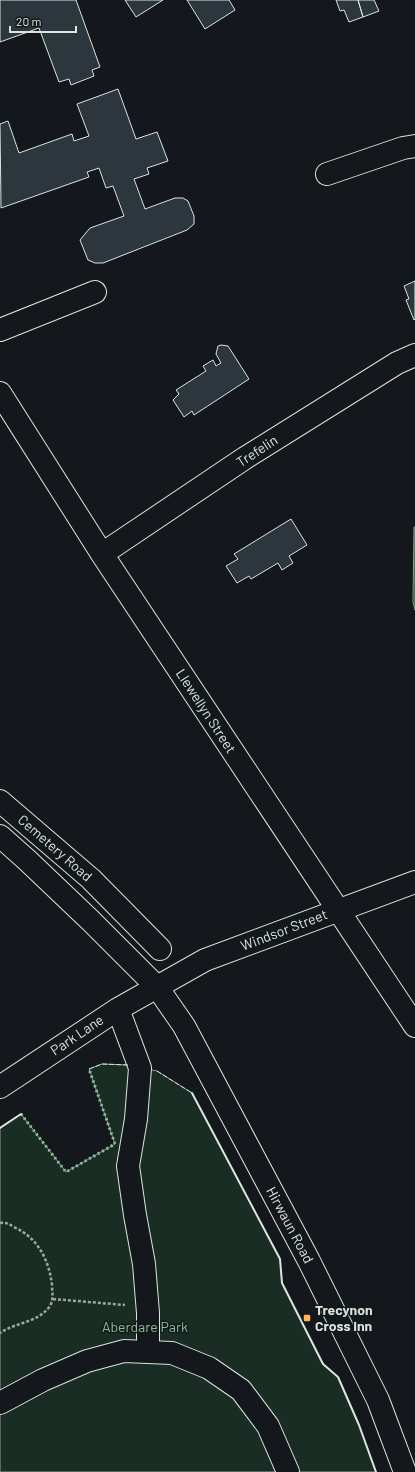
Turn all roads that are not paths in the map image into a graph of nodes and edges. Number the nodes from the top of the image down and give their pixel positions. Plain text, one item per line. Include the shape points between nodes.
1 (415, 146) edge
2 (327, 174) dead end
3 (95, 292) dead end
4 (0, 330) edge
5 (415, 355) edge
6 (0, 393) edge
7 (102, 554) junction
8 (0, 801) edge
9 (0, 836) edge
10 (415, 882) edge
11 (109, 896) junction
12 (338, 910) junction
13 (90, 920) junction
14 (160, 949) dead end
15 (157, 988) junction
16 (118, 1009) junction
17 (415, 1026) edge
18 (0, 1087) edge
19 (148, 1352) junction
20 (0, 1403) edge
21 (408, 1459) edge
22 (288, 1472) edge

1 - 2 street via 402,148
3 - 4 street
5 - 7 street, Trefelin via 397,363 245,458
6 - 7 street, Llewellyn Street
7 - 12 street, Llewellyn Street
8 - 11 street, Cemetery Road
9 - 13 street, Cemetery Road
10 - 12 street, Windsor Street
11 - 13 street
11 - 14 street, Cemetery Road
12 - 15 street, Windsor Street via 205,960
12 - 17 street, Llewellyn Street
13 - 15 street, Cemetery Road
15 - 16 street, Park Lane
15 - 21 street, Hirwaun Road via 184,1026 309,1261
16 - 18 street, Park Lane
16 - 19 street via 140,1068 136,1119 128,1166 144,1264
19 - 20 street via 124,1351 87,1361 43,1380
19 - 22 street via 172,1353 208,1368 242,1390 268,1426

